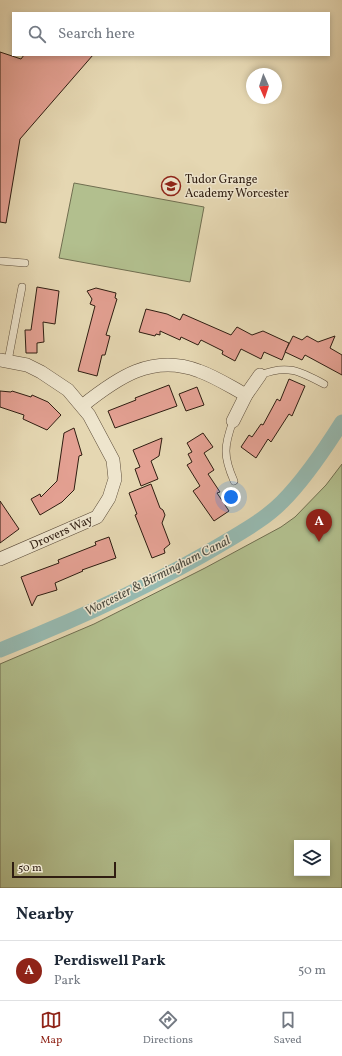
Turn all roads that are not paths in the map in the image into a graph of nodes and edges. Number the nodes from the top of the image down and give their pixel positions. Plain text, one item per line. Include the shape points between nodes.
1 (0, 261) edge
2 (25, 263) dead end
3 (22, 287) dead end
4 (4, 360) edge
5 (260, 375) joint
6 (324, 384) dead end
7 (246, 395) junction
8 (82, 406) junction
9 (234, 421) joint
10 (234, 481) dead end
11 (0, 559) edge

1 - 2 lane
3 - 4 lane
4 - 8 street, Drovers Way via 27,365 41,372 68,390
5 - 6 lane via 277,369 295,370
5 - 7 street
7 - 8 street via 200,371 180,365 159,365 136,371 111,383
7 - 9 street
8 - 11 street, Drovers Way via 113,460 114,479 109,498 97,516
9 - 10 lane via 225,454

